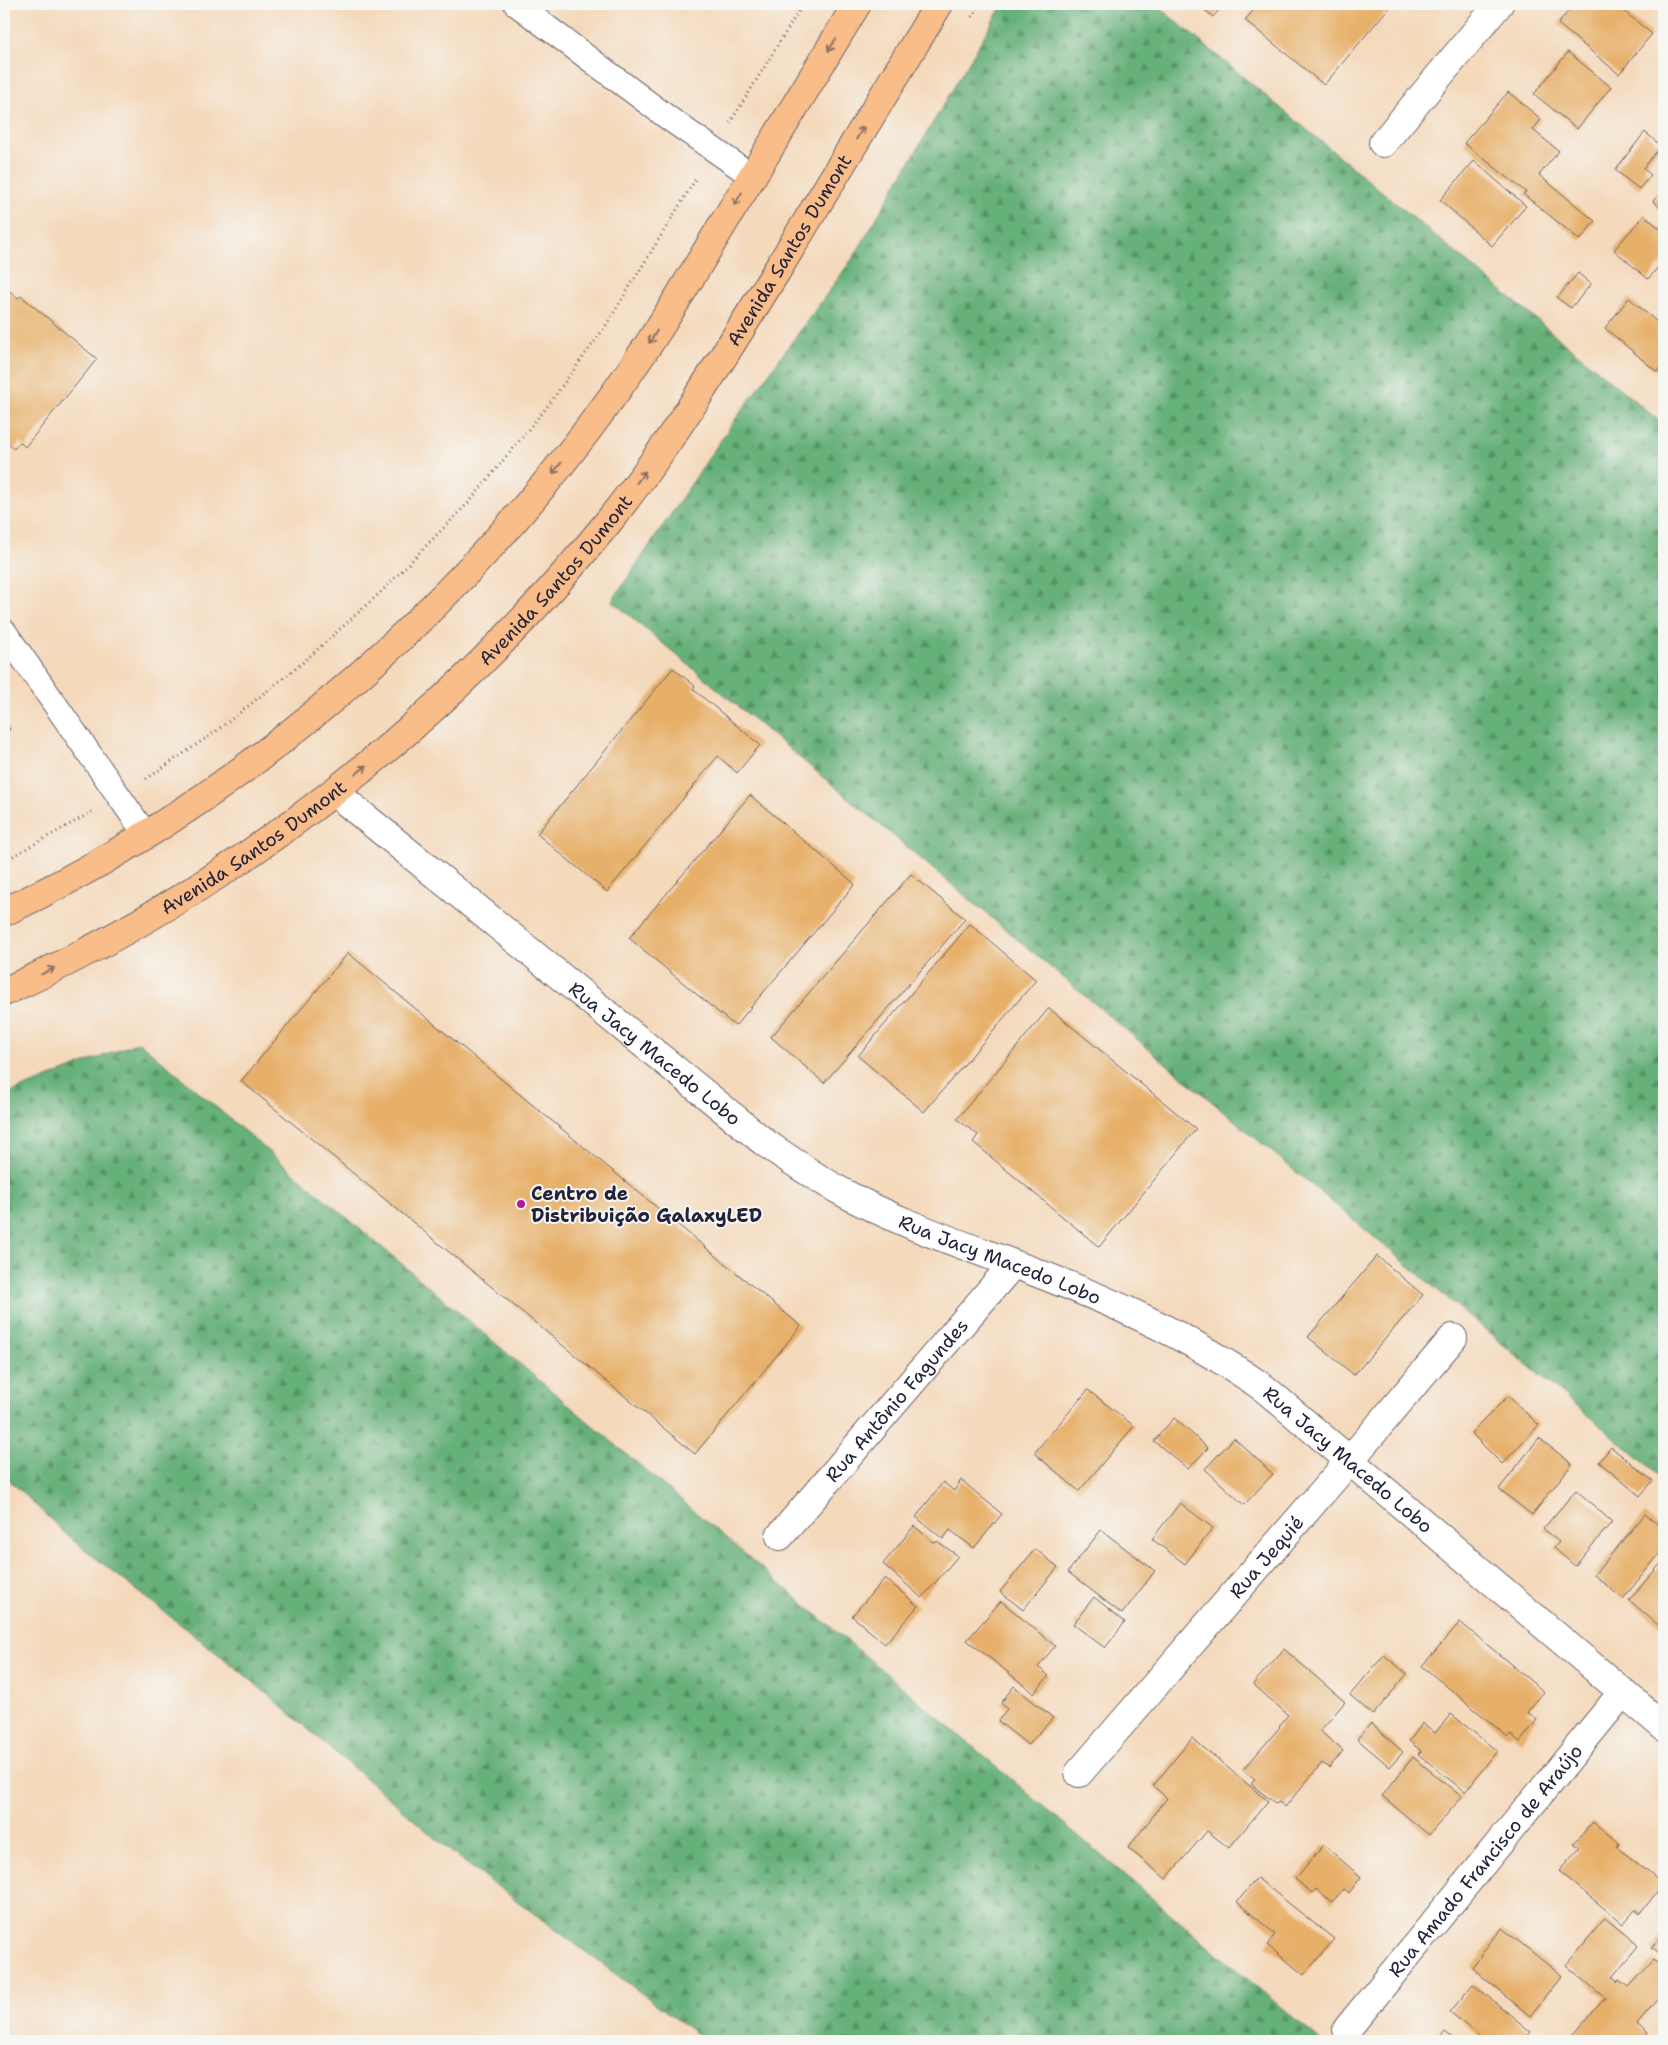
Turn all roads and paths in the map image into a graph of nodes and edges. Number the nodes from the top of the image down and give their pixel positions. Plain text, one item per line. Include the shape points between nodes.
1 (516, 4) edge
2 (803, 4) edge
3 (857, 4) edge
4 (939, 4) edge
5 (1499, 4) edge
6 (1383, 142) dead end
7 (714, 150) junction
8 (752, 176) junction
9 (4, 631) edge
10 (334, 792) junction
11 (120, 797) junction
12 (146, 835) junction
13 (4, 861) edge
14 (4, 912) edge
15 (4, 992) edge
16 (1013, 1264) junction
17 (1452, 1338) dead end
18 (1350, 1460) junction
19 (780, 1536) dead end
20 (1623, 1692) junction
21 (1664, 1727) edge
22 (1079, 1774) dead end
23 (1347, 2029) dead end

1 - 7 lane
2 - 7 path
3 -> 8 main road
10 -> 4 main road, Avenida Santos Dumont via 468,675 546,596 611,519 677,427 745,322
5 - 6 street
7 - 8 lane
7 - 11 path via 605,326 546,408 469,502 380,593 300,664 215,732
8 -> 12 main road via 643,352 583,436 504,533 412,627 330,700 243,770
9 - 11 lane
15 -> 10 main road, Avenida Santos Dumont via 138,925 239,861
10 - 16 street, Rua Jacy Macedo Lobo via 764,1142 852,1198 936,1236
11 - 12 lane
11 - 13 path
12 - 14 main road
16 - 18 street, Rua Jacy Macedo Lobo via 1155,1324 1230,1364
16 - 19 street, Rua Antônio Fagundes
17 - 18 street, Rua Jequié
18 - 20 street, Rua Jacy Macedo Lobo
18 - 22 street, Rua Jequié
20 - 21 street, Rua Jacy Macedo Lobo
20 - 23 street, Rua Amado Francisco de Araújo

